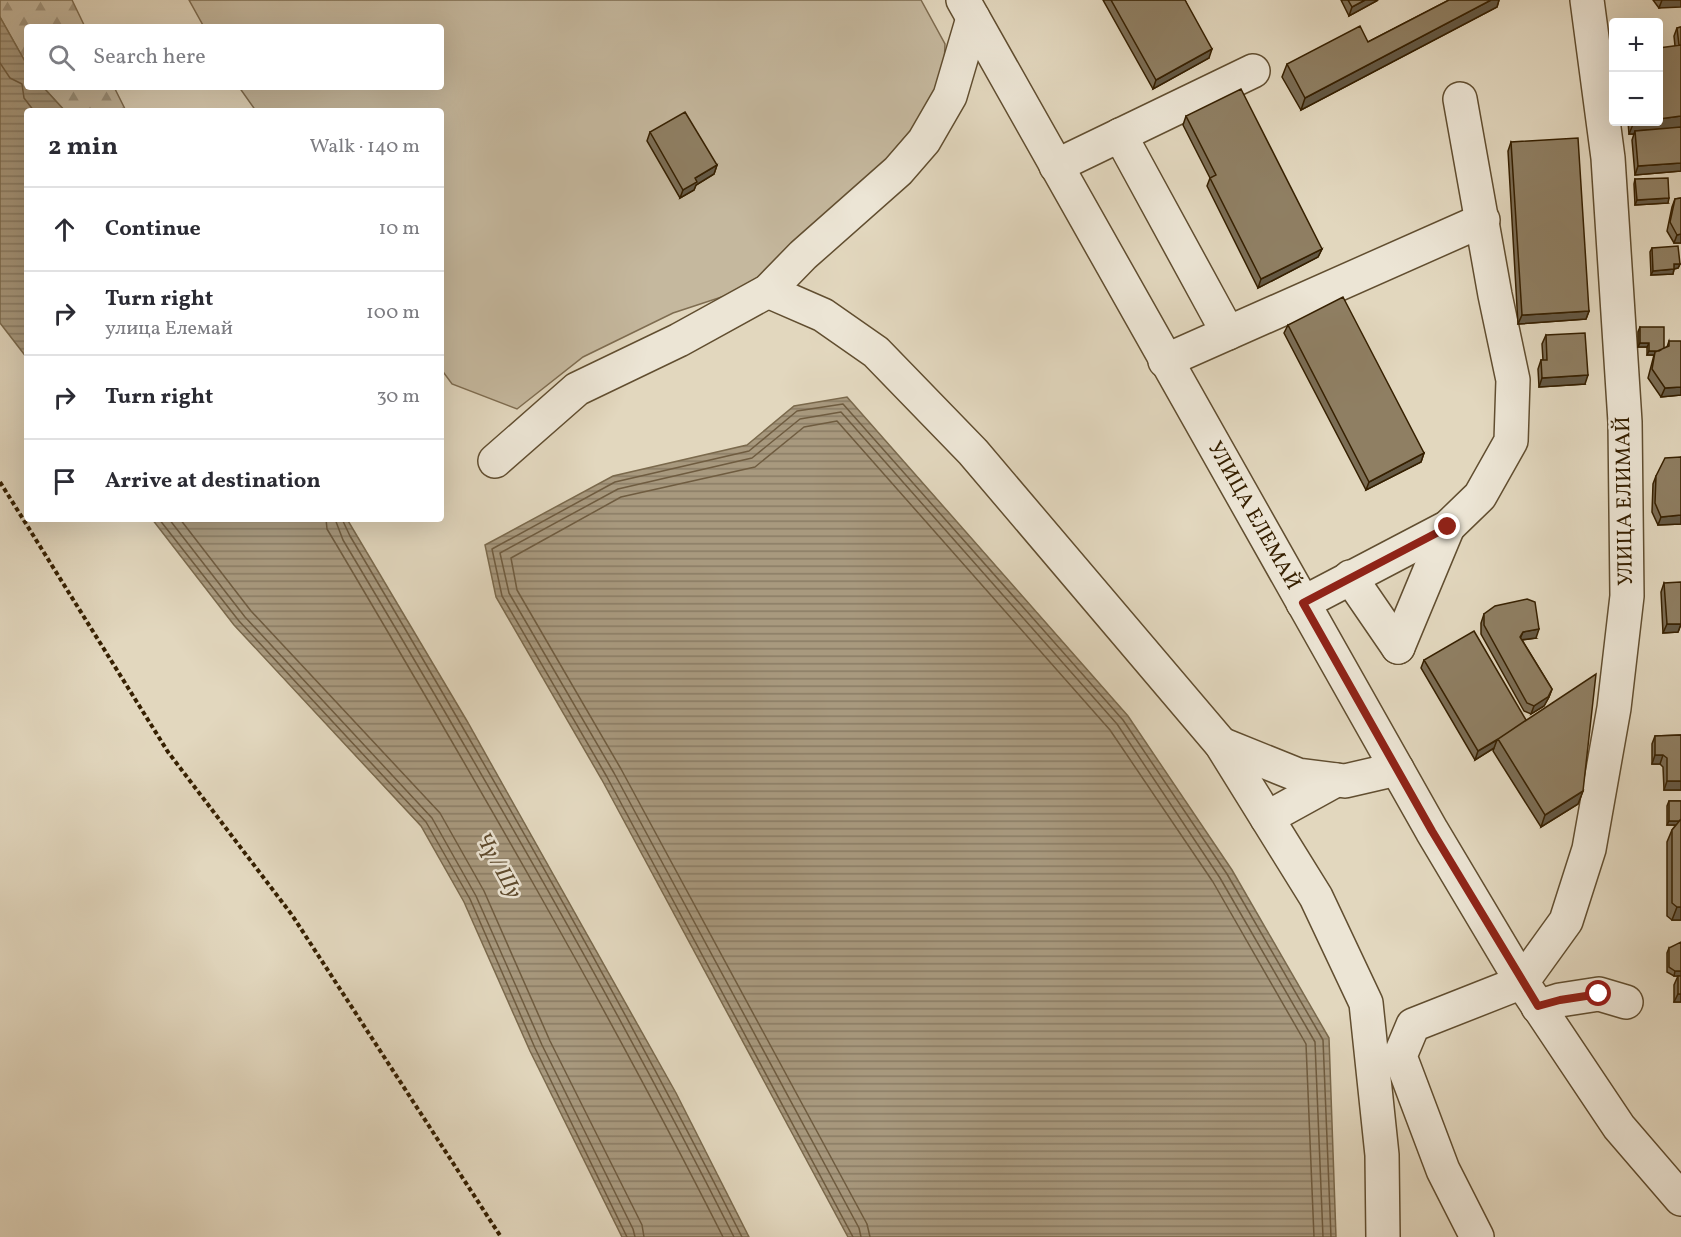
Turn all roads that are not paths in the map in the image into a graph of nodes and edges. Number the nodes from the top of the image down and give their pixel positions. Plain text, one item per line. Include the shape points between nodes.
1 (1587, 0) edge
2 (968, 9) edge
3 (1253, 71) dead end
4 (1460, 99) dead end
5 (1120, 135) junction
6 (1056, 166) junction
7 (1483, 220) junction
8 (768, 291) junction
9 (1228, 333) junction
10 (1165, 361) junction
11 (495, 461) dead end
12 (1448, 527) junction
13 (1350, 577) junction
14 (1303, 603) junction
15 (1221, 744) junction
16 (1397, 769) junction
17 (1336, 780) junction
18 (1267, 818) junction
19 (1530, 994) junction
20 (1626, 1002) dead end
21 (1681, 1199) edge
22 (1472, 1234) edge
23 (1383, 1237) edge

1 - 19 street, УЛИЦА ЕЛИМАЙ via 1608,158 1625,422 1627,596 1614,708 1589,849 1566,921
2 - 6 street, УЛИЦА ЕЛЕМАЙ
2 - 8 street via 950,96 924,141 898,171
3 - 5 street
4 - 7 street
5 - 6 street
5 - 9 street
6 - 10 street, УЛИЦА ЕЛЕМАЙ
7 - 9 street
7 - 12 street via 1513,380 1511,441 1480,495
8 - 11 street via 577,389
8 - 15 street via 823,315 876,352 973,452
9 - 10 street
10 - 14 street, УЛИЦА ЕЛЕМАЙ
12 - 13 street
12 - 13 street via 1398,647
13 - 14 street
14 - 16 street, УЛИЦА ЕЛЕМАЙ
15 - 17 street via 1298,775
15 - 18 street
16 - 17 street via 1345,782
16 - 19 street, УЛИЦА ЕЛЕМАЙ
17 - 18 street
18 - 23 street via 1317,897 1366,1003 1382,1155
19 - 20 street via 1560,1000 1599,994
19 - 21 street, УЛИЦА ЕЛЕМАЙ via 1619,1127
19 - 22 street via 1413,1025 1400,1056

